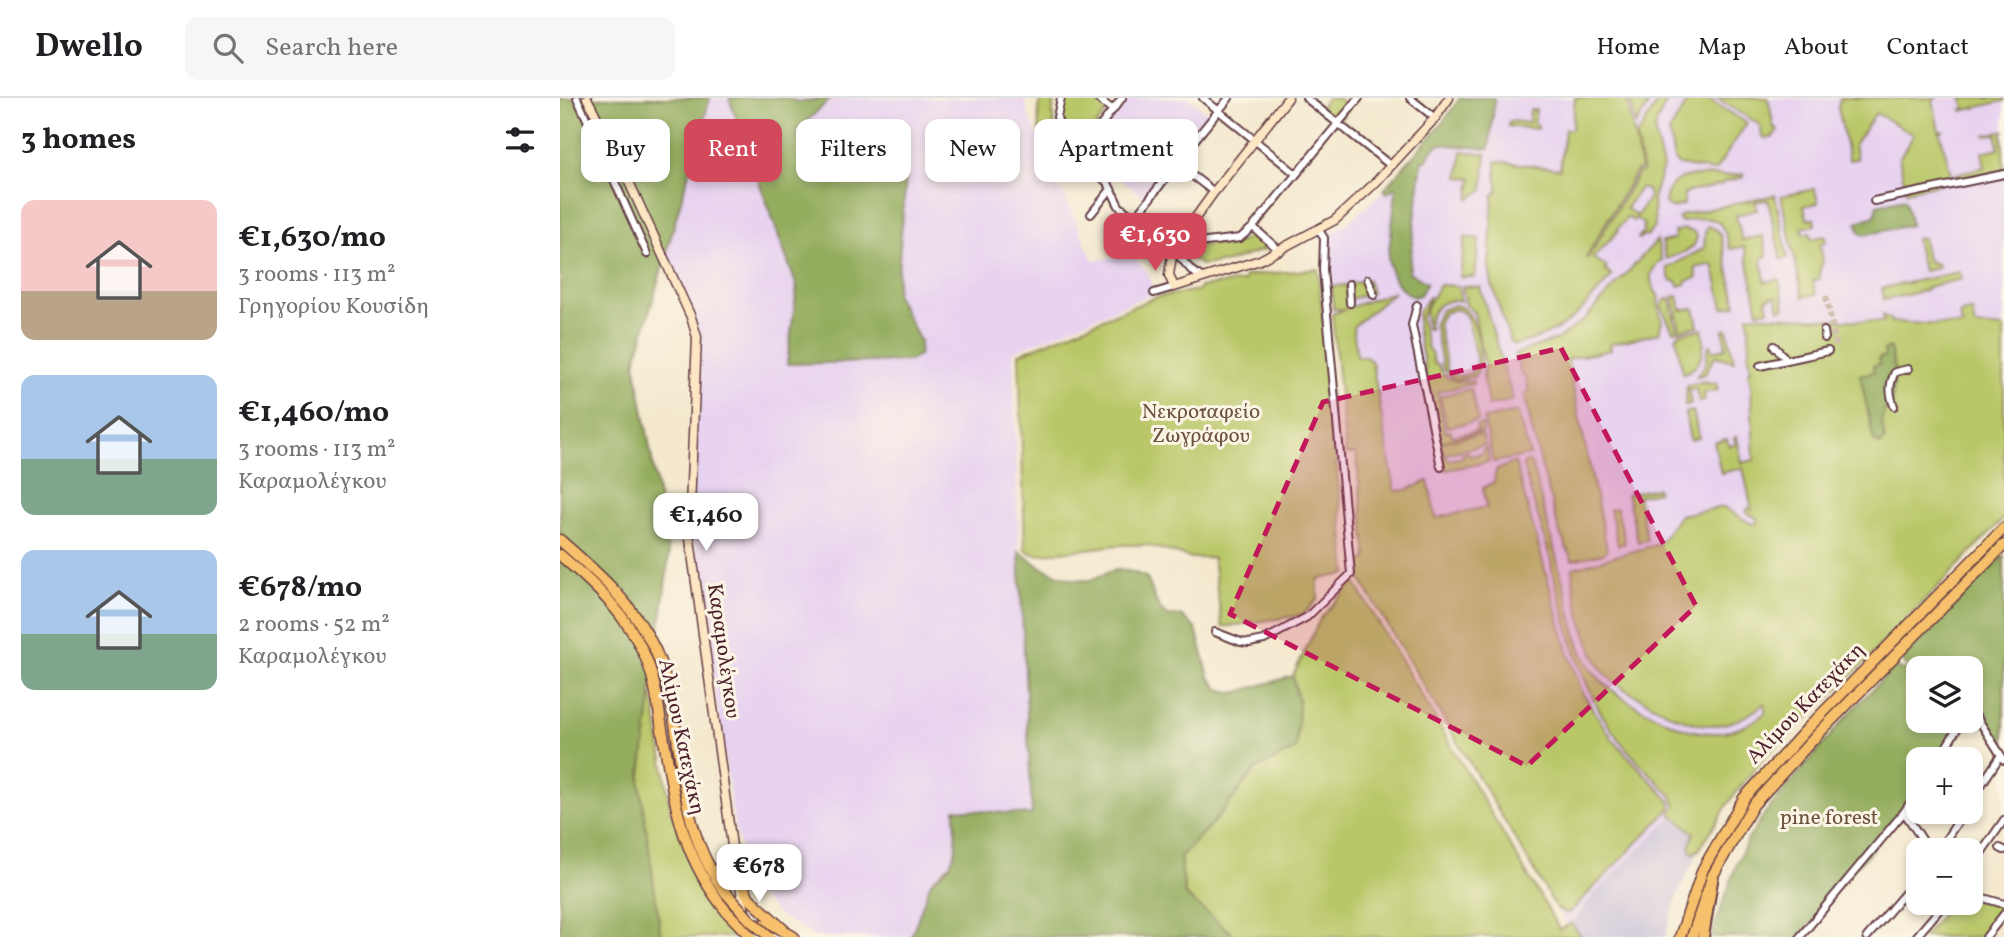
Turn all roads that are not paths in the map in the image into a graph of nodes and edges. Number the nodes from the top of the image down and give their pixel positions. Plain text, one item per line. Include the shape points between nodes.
1 (577, 98) edge
2 (587, 98) edge
3 (1061, 98) edge
4 (1097, 98) edge
5 (1122, 98) edge
6 (1203, 98) edge
7 (1229, 98) edge
8 (1288, 98) edge
9 (1306, 98) edge
10 (1359, 98) edge
11 (1410, 98) edge
12 (1449, 98) edge
13 (1113, 110) junction
14 (1219, 111) junction
15 (1435, 118) junction
16 (591, 119) edge
17 (593, 119) edge
18 (1058, 119) edge
19 (1106, 119) edge
20 (1338, 123) junction
21 (1198, 137) edge
22 (1254, 139) junction
23 (1390, 165) junction
24 (1296, 174) junction
25 (2004, 174) edge
26 (1198, 181) edge
27 (617, 182) edge
28 (626, 182) edge
29 (1107, 182) edge
30 (1162, 182) edge
31 (1111, 189) junction
32 (1214, 192) junction
33 (1874, 201) dead end
34 (1091, 214) dead end
35 (1135, 218) junction
36 (649, 225) junction
37 (1253, 228) junction
38 (1318, 229) junction
39 (637, 231) junction
40 (1174, 249) junction
41 (1280, 251) junction
42 (647, 254) dead end
43 (1203, 278) junction
44 (1368, 279) dead end
45 (1349, 284) dead end
46 (1174, 287) junction
47 (1154, 293) dead end
48 (1374, 295) dead end
49 (1350, 303) dead end
50 (1417, 305) dead end
51 (1774, 346) dead end
52 (1828, 351) dead end
53 (1787, 360) junction
54 (1760, 366) dead end
55 (1908, 369) dead end
56 (1894, 406) dead end
57 (1441, 467) dead end
58 (2004, 528) edge
59 (560, 540) edge
60 (2004, 545) edge
61 (560, 555) edge
62 (1215, 632) dead end
63 (1983, 728) edge
64 (2002, 758) edge
65 (1983, 784) edge
66 (1906, 810) edge
67 (1904, 813) junction
68 (2004, 820) edge
69 (1921, 838) edge
70 (1983, 850) edge
71 (1713, 875) junction
72 (739, 877) junction
73 (1906, 892) edge
74 (1983, 898) edge
75 (2004, 904) edge
76 (2004, 914) edge
77 (1935, 915) edge
78 (759, 925) joint
79 (785, 931) junction
80 (748, 936) edge
81 (770, 937) edge
82 (794, 937) edge
83 (1680, 937) edge
84 (1692, 937) edge
85 (1703, 937) edge
86 (1800, 937) edge
87 (1867, 937) edge
88 (1916, 937) edge
89 (1986, 937) edge

1 - 16 street
2 - 17 main road, Καραμολέγκου
3 - 18 street
4 - 13 street
5 - 13 street
6 - 14 street
7 - 14 street
8 - 22 main road
9 - 20 street
10 - 20 street
11 - 15 street
12 - 15 main road
13 - 19 street
14 - 21 street
14 - 22 street
15 - 23 main road
20 - 23 street
20 - 24 street
22 - 24 street
22 - 32 main road
23 - 38 main road via 1343,214
24 - 37 street
25 - 33 street
26 - 32 street
27 - 39 street
28 - 36 main road, Καραμολέγκου
29 - 31 street
30 - 35 street
31 - 34 street
31 - 35 street via 1119,206
32 - 40 main road
35 - 40 street
36 - 39 street
36 - 72 main road, Καραμολέγκου via 697,337 689,532
37 - 40 street via 1240,238
37 - 41 street
38 - 41 main road
38 - 62 street via 1324,238 1323,270 1351,574 1307,617 1264,640 1241,642
39 - 42 street
40 - 43 street
40 - 46 main road via 1169,275
41 - 43 main road
43 - 46 main road
44 - 48 street
45 - 49 street
46 - 47 street
50 - 57 street via 1412,325
51 - 53 street
52 - 53 street
53 - 54 street
55 - 56 street via 1893,376 1890,392
58 - 83 main road, Αλίμου Κατεχάκη via 1744,798 1703,869
59 - 81 main road, Αλίμου Κατεχάκη, bridge via 613,587 650,641 667,690 691,826 727,894
60 - 71 main road, Αλίμου Κατεχάκη via 1753,804
61 - 80 main road, Αλίμου Κατεχάκη, bridge via 613,604 641,646 656,692 681,830 699,873
63 - 64 street
64 - 65 street
66 - 67 street
67 - 69 street
67 - 86 street
68 - 70 street
71 - 84 main road, Αλίμου Κατεχάκη
71 - 85 highway
72 - 79 main road via 749,898
72 - 80 main road, Καραμολέγκου
73 - 87 street
74 - 75 street
76 - 89 street
77 - 88 street
78 - 79 main road via 772,924
78 - 80 main road
79 - 82 main road

